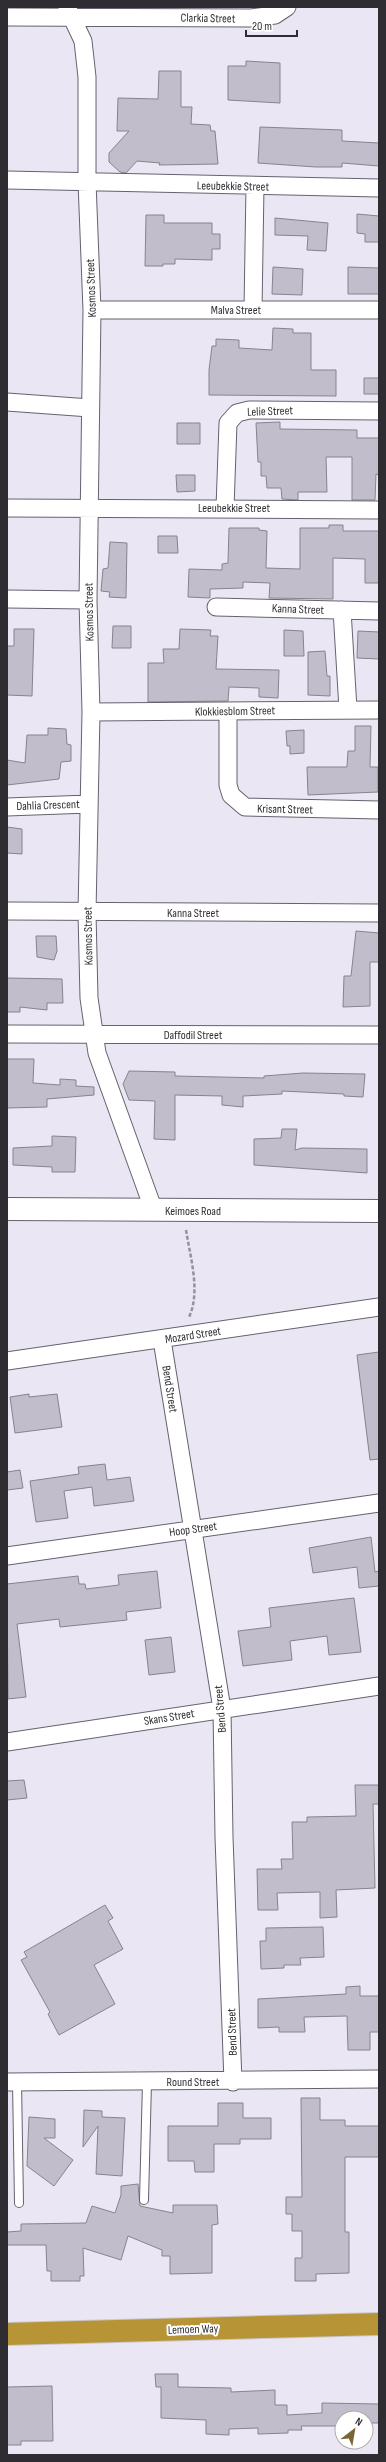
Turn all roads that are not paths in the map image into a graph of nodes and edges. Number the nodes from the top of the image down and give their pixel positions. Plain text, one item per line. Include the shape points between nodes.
1 (287, 7) edge
2 (69, 12) edge
3 (7, 17) edge
4 (7, 180) edge
5 (87, 182) junction
6 (254, 186) junction
7 (379, 188) edge
8 (92, 310) junction
9 (253, 310) junction
10 (379, 310) edge
11 (7, 402) edge
12 (90, 408) junction
13 (379, 411) edge
14 (7, 508) edge
15 (89, 508) junction
16 (225, 508) junction
17 (379, 510) edge
18 (7, 599) edge
19 (88, 600) junction
20 (216, 607) dead end
21 (342, 610) junction
22 (379, 611) edge
23 (348, 709) junction
24 (379, 710) edge
25 (91, 712) junction
26 (228, 712) junction
27 (89, 804) junction
28 (7, 807) edge
29 (379, 810) edge
30 (7, 911) edge
31 (87, 913) junction
32 (379, 913) edge
33 (7, 1034) edge
34 (93, 1034) junction
35 (379, 1035) edge
36 (7, 1209) edge
37 (154, 1210) junction
38 (379, 1211) edge
39 (379, 1306) edge
40 (169, 1339) junction
41 (7, 1361) edge
42 (379, 1503) edge
43 (193, 1528) junction
44 (7, 1556) edge
45 (379, 1686) edge
46 (222, 1709) junction
47 (7, 1742) edge
48 (379, 2079) edge
49 (12, 2082) edge
50 (147, 2082) junction
51 (234, 2082) junction
52 (144, 2200) dead end
53 (19, 2203) dead end
54 (379, 2324) edge
55 (7, 2334) edge

1 - 2 street, Clarkia Street via 275,15 251,18
2 - 3 street, Clarkia Street
2 - 5 street, Kosmos Street via 83,41 86,56
4 - 5 street, Leeubekkie Street
5 - 6 street, Leeubekkie Street
5 - 8 street, Kosmos Street
6 - 7 street, Leeubekkie Street
6 - 9 street
8 - 9 street, Malva Street
8 - 12 street, Kosmos Street
9 - 10 street, Malva Street
11 - 12 street
12 - 15 street, Kosmos Street
13 - 16 street, Lelie Street via 249,410 237,413 228,423
14 - 15 street, Leeubekkie Street
15 - 16 street, Leeubekkie Street
15 - 19 street, Kosmos Street
16 - 17 street, Leeubekkie Street
18 - 19 street
19 - 25 street, Kosmos Street
20 - 21 street, Kanna Street
21 - 22 street, Kanna Street
21 - 23 street
23 - 24 street, Klokkiesblom Street
23 - 26 street, Klokkiesblom Street
25 - 26 street, Klokkiesblom Street
25 - 27 street, Kosmos Street
26 - 29 street, Krisant Street via 228,784 231,795 238,803 245,807 267,809
27 - 28 street, Dahlia Crescent
27 - 31 street, Kosmos Street
30 - 31 street, Kanna Street
31 - 32 street, Kanna Street
31 - 34 street, Kosmos Street via 89,998
33 - 34 street, Daffodil Street
34 - 35 street, Daffodil Street
34 - 37 street, Kosmos Street via 109,1088
36 - 37 street, Keimoes Road
37 - 38 street, Keimoes Road
39 - 40 street, Mozard Street
40 - 41 street, Mozard Street
40 - 43 street, Bend Street
42 - 43 street, Hoop Street
43 - 44 street, Hoop Street
43 - 46 street, Bend Street
45 - 46 street, Skans Street
46 - 47 street, Skans Street
46 - 51 street, Bend Street via 224,1837
48 - 51 street, Round Street
49 - 50 street, Round Street
49 - 53 lane
50 - 51 street, Round Street
50 - 52 lane
54 - 55 highway, Lemoen Way

